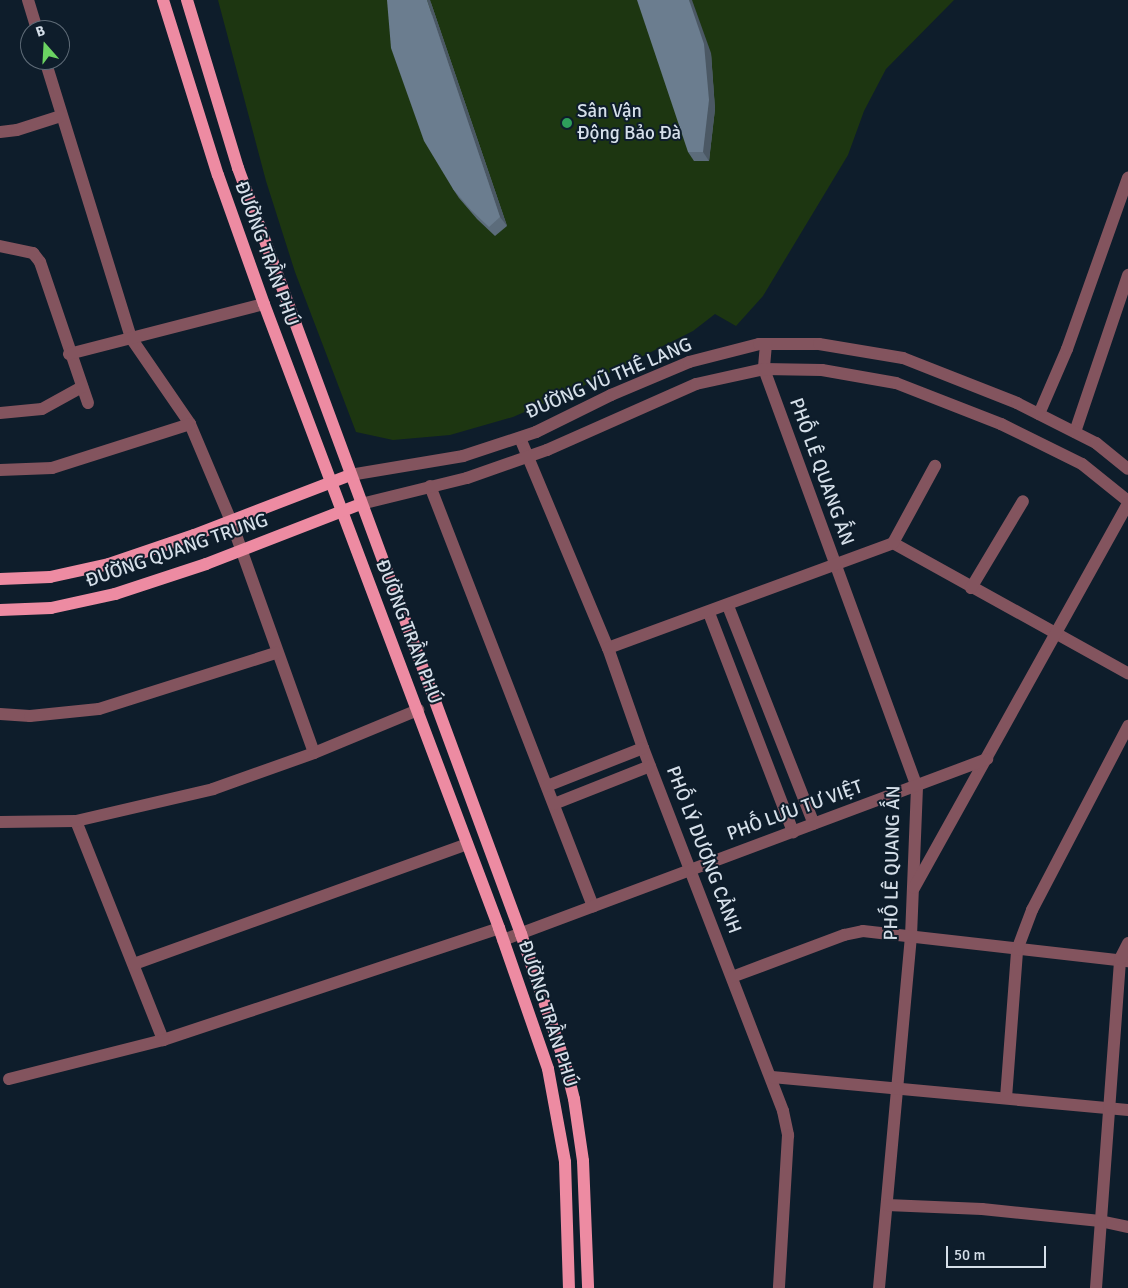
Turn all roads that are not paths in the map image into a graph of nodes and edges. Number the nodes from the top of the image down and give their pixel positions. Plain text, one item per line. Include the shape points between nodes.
1 (28, 0) edge
2 (163, 0) edge
3 (187, 0) edge
4 (34, 20) edge
5 (48, 70) edge
6 (61, 116) junction
7 (0, 132) edge
8 (1128, 178) edge
9 (0, 246) edge
10 (1127, 274) edge
11 (264, 304) junction
12 (131, 338) junction
13 (766, 344) junction
14 (69, 354) junction
15 (764, 369) junction
16 (82, 387) junction
17 (88, 403) dead end
18 (0, 413) edge
19 (1039, 414) junction
20 (190, 424) junction
21 (1075, 432) junction
22 (520, 438) junction
23 (527, 457) junction
24 (935, 466) dead end
25 (1128, 469) edge
26 (0, 470) edge
27 (350, 475) junction
28 (330, 482) junction
29 (430, 486) junction
30 (1023, 501) dead end
31 (1128, 502) edge
32 (361, 504) junction
33 (342, 512) junction
34 (231, 521) junction
35 (893, 543) junction
36 (242, 551) junction
37 (836, 566) junction
38 (0, 579) edge
39 (971, 588) junction
40 (728, 606) junction
41 (0, 610) edge
42 (708, 613) junction
43 (1056, 635) junction
44 (608, 648) junction
45 (276, 652) junction
46 (1128, 673) edge
47 (418, 710) junction
48 (0, 714) edge
49 (1128, 726) edge
50 (643, 748) junction
51 (314, 753) junction
52 (987, 759) junction
53 (650, 766) junction
54 (547, 786) junction
55 (917, 786) junction
56 (554, 804) junction
57 (76, 820) junction
58 (0, 822) edge
59 (814, 824) junction
60 (792, 832) junction
61 (467, 844) junction
62 (691, 871) junction
63 (913, 890) junction
64 (593, 908) junction
65 (501, 934) junction
66 (521, 934) junction
67 (911, 936) junction
68 (1128, 943) edge
69 (1017, 950) junction
70 (1124, 960) edge
71 (134, 964) junction
72 (732, 977) junction
73 (163, 1040) junction
74 (772, 1077) junction
75 (9, 1079) dead end
76 (896, 1088) junction
77 (1006, 1098) junction
78 (1108, 1107) junction
79 (1128, 1110) edge
80 (887, 1205) junction
81 (1100, 1221) junction
82 (1128, 1227) edge
83 (569, 1288) edge
84 (588, 1288) edge
85 (779, 1288) edge
86 (879, 1288) edge
87 (1096, 1288) edge

1 - 4 street
2 - 11 main road, ĐƯỜNG TRẦN PHÚ via 218,176
3 - 27 main road, ĐƯỜNG TRẦN PHÚ via 238,168
5 - 6 street
6 - 7 street
6 - 12 street
8 - 19 street via 1067,349
9 - 14 street via 33,253 40,262
10 - 21 street
11 - 12 street
11 - 28 main road, ĐƯỜNG TRẦN PHÚ
12 - 14 street
12 - 20 street
13 - 15 street, PHỐ LÊ QUANG ẤN
13 - 19 street, ĐƯỜNG VŨ THÊ LANG via 819,344 903,358
13 - 22 street, ĐƯỜNG VŨ THÊ LANG via 689,362
14 - 16 street
15 - 23 street, ĐƯỜNG VŨ THÊ LANG via 696,384
15 - 31 street, ĐƯỜNG VŨ THÊ LANG via 822,370 896,383 1001,424 1082,464
15 - 37 street, PHỐ LÊ QUANG ẤN
16 - 17 street
16 - 18 street via 42,409
19 - 21 street, ĐƯỜNG VŨ THÊ LANG
20 - 26 street via 52,468
20 - 34 street
21 - 25 street, ĐƯỜNG VŨ THÊ LANG via 1096,443
22 - 23 street, PHỐ LÝ DƯƠNG CẢNH
22 - 27 street, ĐƯỜNG VŨ THÊ LANG via 463,456
23 - 29 street, ĐƯỜNG VŨ THÊ LANG via 467,478
23 - 44 street, PHỐ LÝ DƯƠNG CẢNH
24 - 35 street
27 - 28 main road, ĐƯỜNG QUANG TRUNG
27 - 32 main road, ĐƯỜNG TRẦN PHÚ
28 - 33 main road, ĐƯỜNG TRẦN PHÚ
28 - 34 main road, ĐƯỜNG QUANG TRUNG
29 - 32 street, ĐƯỜNG VŨ THÊ LANG
29 - 54 street
30 - 39 street
31 - 43 street
32 - 33 main road, ĐƯỜNG QUANG TRUNG
32 - 66 main road, ĐƯỜNG TRẦN PHÚ
33 - 36 main road, ĐƯỜNG QUANG TRUNG
33 - 47 main road, ĐƯỜNG TRẦN PHÚ
34 - 36 street
34 - 38 main road, ĐƯỜNG QUANG TRUNG via 109,564 50,577
35 - 37 street
35 - 39 street
36 - 41 main road, ĐƯỜNG QUANG TRUNG via 149,584 85,602
36 - 45 street
37 - 40 street
37 - 55 street, PHỐ LÊ QUANG ẤN
39 - 43 street
40 - 42 street
40 - 59 street
42 - 44 street
42 - 60 street
43 - 46 street
43 - 52 street
44 - 50 street, PHỐ LÝ DƯƠNG CẢNH
45 - 48 street via 100,709 30,716
45 - 51 street
47 - 51 street
47 - 61 main road, ĐƯỜNG TRẦN PHÚ
49 - 69 street via 1032,910
50 - 53 street, PHỐ LÝ DƯƠNG CẢNH
50 - 54 street
51 - 57 street via 213,788
52 - 55 street, PHỐ LƯU TƯ VIỆT
52 - 63 street
53 - 56 street
53 - 62 street, PHỐ LÝ DƯƠNG CẢNH
54 - 56 street
55 - 59 street, PHỐ LƯU TƯ VIỆT
55 - 63 street, PHỐ LÊ QUANG ẤN
56 - 64 street
57 - 58 street
57 - 71 street
59 - 60 street, PHỐ LƯU TƯ VIỆT
60 - 62 street, PHỐ LƯU TƯ VIỆT
61 - 65 main road, ĐƯỜNG TRẦN PHÚ
61 - 71 street
62 - 64 street, PHỐ LƯU TƯ VIỆT
62 - 72 street, PHỐ LÝ DƯƠNG CẢNH
63 - 67 street, PHỐ LÊ QUANG ẤN
64 - 66 street, PHỐ LƯU TƯ VIỆT
65 - 66 street, PHỐ LƯU TƯ VIỆT
65 - 73 street, PHỐ LƯU TƯ VIỆT
65 - 83 main road, ĐƯỜNG TRẦN PHÚ via 548,1069 557,1112 565,1162
66 - 84 main road, ĐƯỜNG TRẦN PHÚ via 574,1099 583,1161
67 - 69 street
67 - 72 street via 863,931 844,935
67 - 76 street, PHỐ LÊ QUANG ẤN
68 - 70 street
69 - 70 street
69 - 77 street
70 - 78 street
71 - 73 street
72 - 74 street, PHỐ LÝ DƯƠNG CẢNH
73 - 75 street, PHỐ LƯU TƯ VIỆT
74 - 76 street
74 - 85 street, PHỐ LÝ DƯƠNG CẢNH via 788,1135
76 - 77 street
76 - 80 street, PHỐ LÊ QUANG ẤN
77 - 78 street
78 - 79 street
78 - 81 street
80 - 81 street via 982,1209
80 - 86 street, PHỐ LÊ QUANG ẤN
81 - 82 street
81 - 87 street

